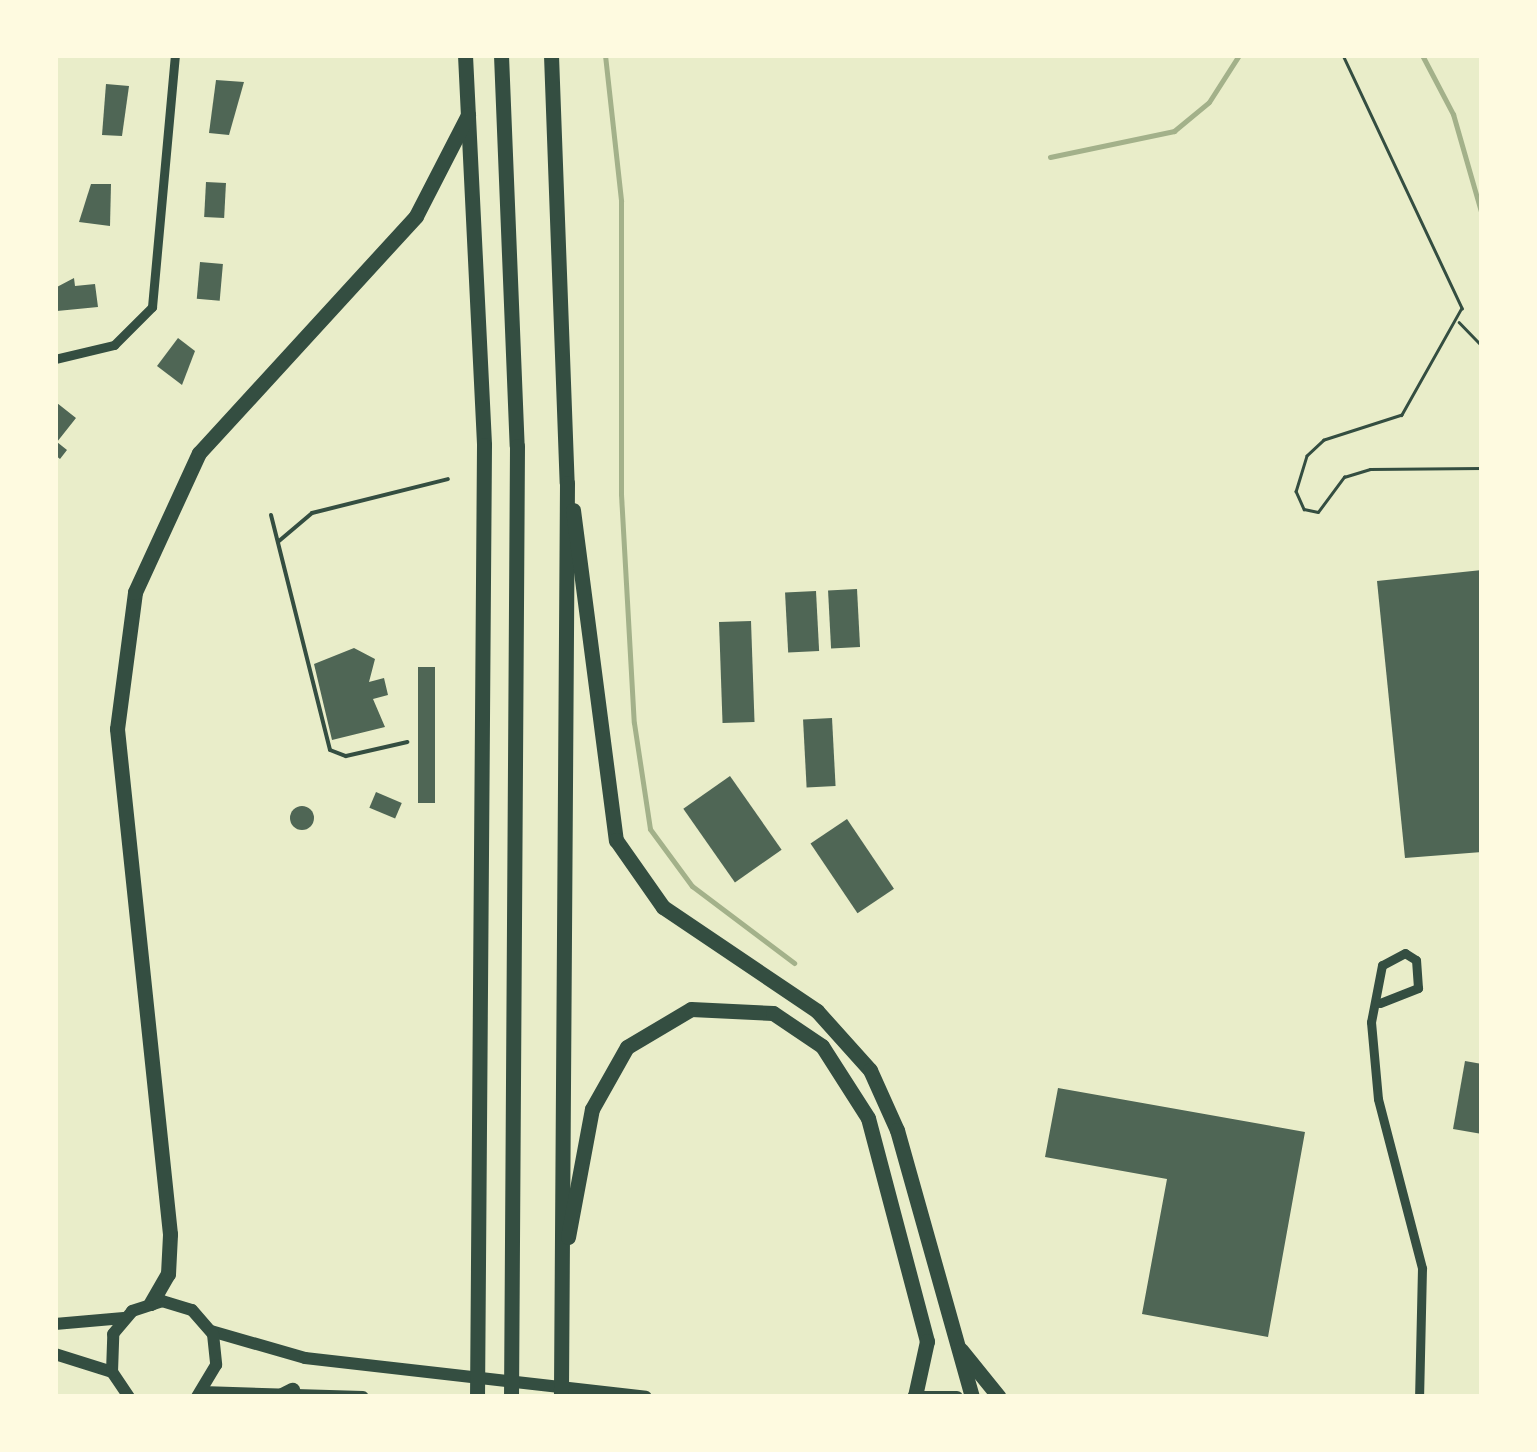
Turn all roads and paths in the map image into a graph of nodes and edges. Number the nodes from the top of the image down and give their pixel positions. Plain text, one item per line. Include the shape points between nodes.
1 (176, 55) edge
2 (466, 55) edge
3 (501, 55) edge
4 (551, 55) edge
5 (1344, 55) edge
6 (470, 111) junction
7 (1458, 321) junction
8 (1482, 346) edge
9 (55, 359) edge
10 (1482, 468) edge
11 (448, 479) dead end
12 (567, 483) junction
13 (272, 516) dead end
14 (280, 548) junction
15 (407, 742) dead end
16 (1380, 1003) junction
17 (562, 1260) junction
18 (151, 1302) junction
19 (124, 1318) junction
20 (55, 1324) edge
21 (946, 1324) junction
22 (212, 1331) junction
23 (55, 1354) edge
24 (112, 1372) junction
25 (285, 1394) edge
26 (199, 1395) edge
27 (129, 1397) edge
28 (364, 1397) edge
29 (477, 1397) edge
30 (511, 1397) edge
31 (561, 1397) edge
32 (646, 1397) edge
33 (914, 1397) edge
34 (957, 1397) edge
35 (972, 1397) edge
36 (999, 1397) edge
37 (1419, 1397) edge

1 - 9 street via 152,307 114,345
2 - 6 highway
3 - 30 highway via 518,446
4 - 12 highway
5 - 7 path via 1445,256 1462,308
6 - 18 highway via 416,216 199,453 134,592 118,743 171,1244 168,1274
6 - 29 highway via 484,446
7 - 8 path
7 - 10 path via 1402,415 1324,440 1306,456 1296,492 1304,509 1318,512 1344,477 1370,469
11 - 14 lane via 312,513 283,532
12 - 17 highway
12 - 21 highway via 588,572 602,782 616,840 663,907 811,1006 860,1057 897,1130
13 - 14 lane
14 - 15 lane via 330,750 346,756
16 - 16 street via 1382,965 1406,954 1416,960 1418,988
16 - 37 street via 1372,1022 1378,1099 1427,1308
17 - 31 highway
17 - 33 highway via 592,1109 627,1047 691,1009 773,1013 831,1056 872,1128 927,1341
18 - 19 main road
18 - 22 main road via 183,1305
19 - 20 main road
19 - 24 main road via 110,1343
21 - 35 highway
21 - 36 highway
22 - 26 main road via 216,1365
22 - 32 main road via 305,1358
23 - 24 main road
24 - 27 main road
25 - 26 main road
25 - 28 main road
33 - 34 main road

